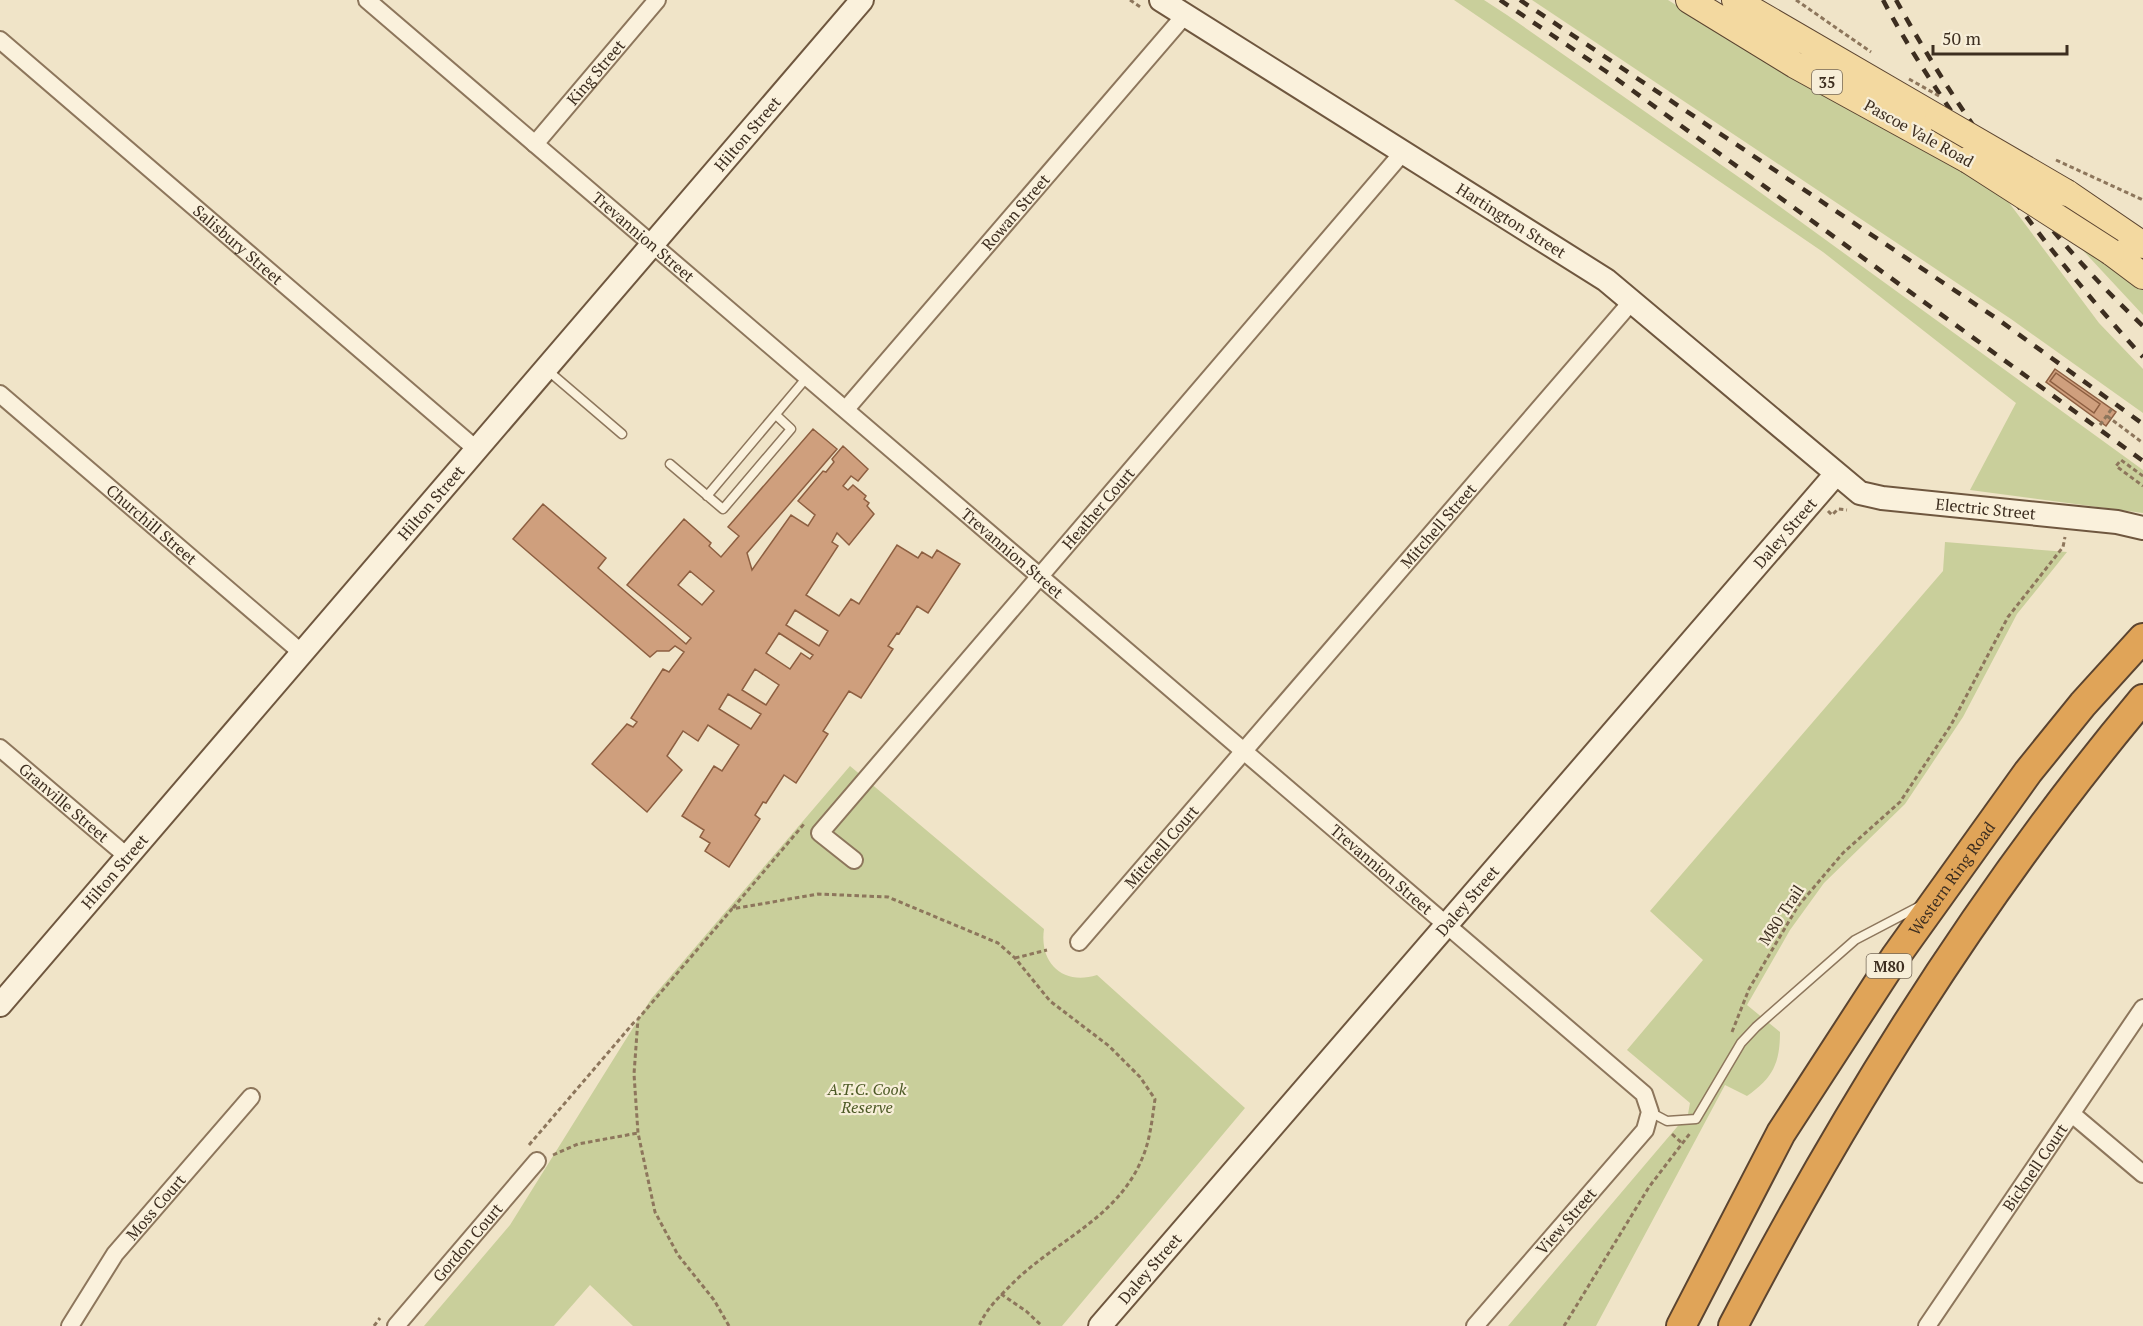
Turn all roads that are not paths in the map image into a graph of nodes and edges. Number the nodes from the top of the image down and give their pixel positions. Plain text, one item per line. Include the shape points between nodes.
1 (367, 0) edge
2 (657, 0) edge
3 (862, 0) edge
4 (1161, 0) edge
5 (1689, 0) edge
6 (1735, 0) edge
7 (1180, 22) junction
8 (0, 40) edge
9 (535, 144) junction
10 (1404, 151) junction
11 (653, 245) junction
12 (2143, 245) edge
13 (2143, 276) edge
14 (1633, 300) junction
15 (546, 368) junction
16 (808, 376) junction
17 (0, 394) edge
18 (846, 409) junction
19 (776, 415) junction
20 (622, 434) dead end
21 (476, 449) junction
22 (670, 464) dead end
23 (1835, 474) junction
24 (707, 496) junction
25 (2143, 528) edge
26 (1040, 576) junction
27 (2143, 638) edge
28 (302, 653) junction
29 (2143, 699) edge
30 (0, 748) edge
31 (1244, 751) junction
32 (128, 857) junction
33 (854, 860) dead end
34 (1936, 897) junction
35 (1446, 924) junction
36 (1079, 942) dead end
37 (0, 1005) edge
38 (2143, 1008) edge
39 (251, 1097) dead end
40 (1650, 1112) junction
41 (2072, 1114) junction
42 (537, 1161) road end
43 (2143, 1174) edge
44 (70, 1326) edge
45 (396, 1326) edge
46 (1100, 1326) edge
47 (1475, 1326) edge
48 (1681, 1326) edge
49 (1733, 1326) edge
50 (1927, 1326) edge

1 - 9 street, Trevannion Street
2 - 9 street, King Street
3 - 11 street, Hilton Street
4 - 7 street, Hartington Street
5 - 13 main road, Pascoe Vale Road / 35, bridge via 1795,65 1968,160
6 - 12 main road, Pascoe Vale Road / 35, bridge via 2067,193
7 - 10 street, Hartington Street
7 - 18 street, Rowan Street
8 - 21 street, Salisbury Street
9 - 11 street, Trevannion Street
10 - 14 street, Hartington Street
10 - 26 street, Heather Court
11 - 15 street, Hilton Street
11 - 16 street, Trevannion Street
14 - 23 street, Hartington Street
14 - 31 street, Mitchell Street
15 - 20 lane
15 - 21 street, Hilton Street
16 - 18 street, Trevannion Street
16 - 19 lane
17 - 28 street, Churchill Street
18 - 26 street, Trevannion Street
19 - 24 lane
19 - 24 lane via 791,429 784,438 723,509
21 - 28 street, Hilton Street
22 - 24 lane
23 - 25 street, Electric Street via 1868,496
23 - 35 street, Daley Street
26 - 31 street, Trevannion Street
26 - 33 street, Heather Court via 820,833
27 - 34 highway, Western Ring Road / M80 via 2028,772
28 - 32 street, Hilton Street
29 - 49 highway, M80 via 1987,900 1797,1203
30 - 32 street, Granville Street
31 - 35 street, Trevannion Street
31 - 36 street, Mitchell Court
32 - 37 street, Hilton Street
34 - 40 lane via 1858,938 1756,1027 1741,1043 1695,1120 1667,1121
34 - 48 highway, Western Ring Road / M80 via 1781,1133
35 - 40 street, Trevannion Street via 1641,1092
35 - 46 street, Daley Street
38 - 41 street, Bicknell Court
39 - 44 street, Moss Court via 115,1254
40 - 47 street, View Street via 1645,1130
41 - 43 street
41 - 50 street, Bicknell Court
42 - 45 street, Gordon Court

